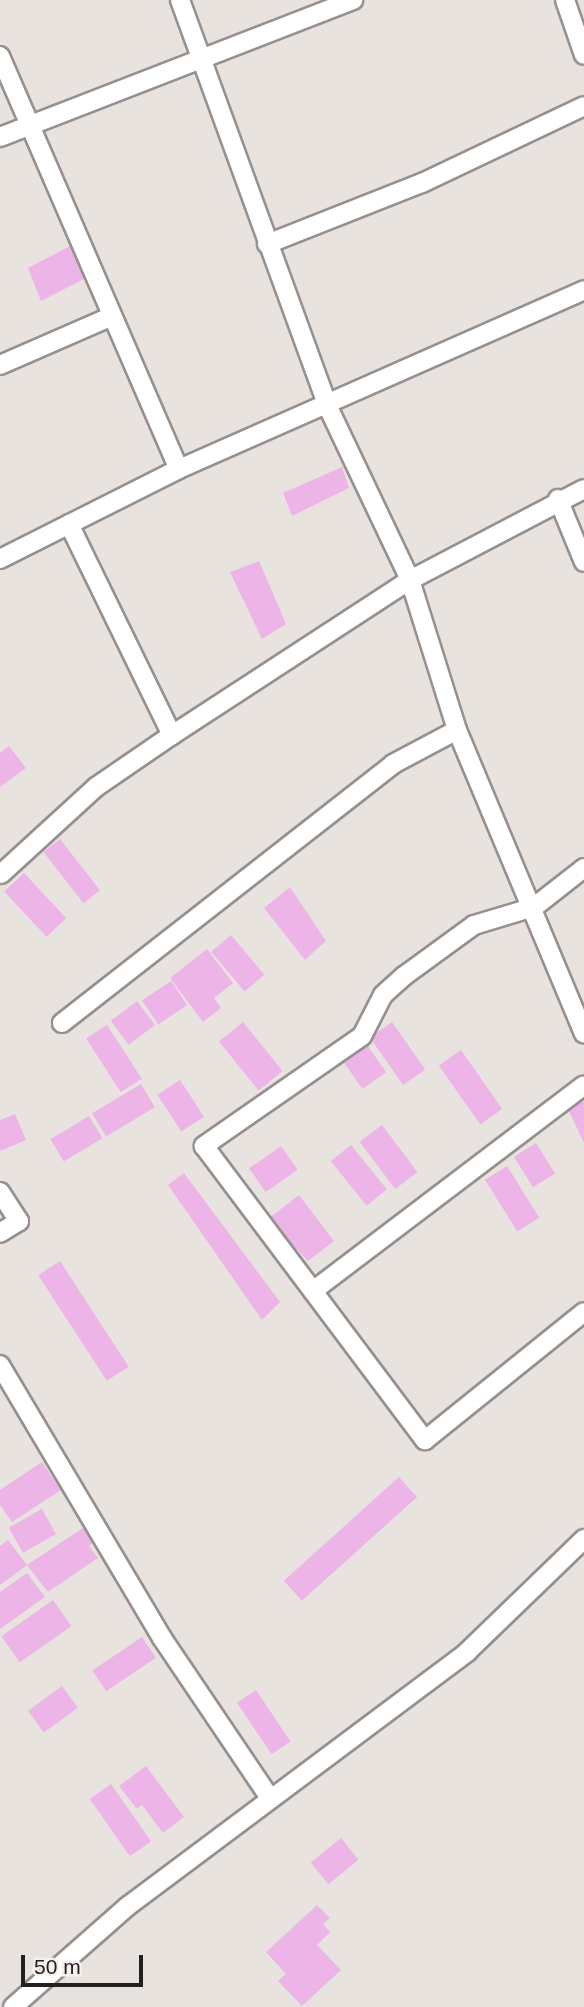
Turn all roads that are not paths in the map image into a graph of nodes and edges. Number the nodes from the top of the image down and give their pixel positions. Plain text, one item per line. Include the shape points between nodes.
1 (180, 0) edge
2 (353, 0) edge
3 (565, 0) edge
4 (584, 55) edge
5 (0, 56) edge
6 (200, 61) junction
7 (584, 106) edge
8 (29, 126) junction
9 (0, 137) edge
10 (267, 244) junction
11 (584, 290) edge
12 (112, 316) junction
13 (0, 365) edge
14 (328, 407) junction
15 (179, 469) junction
16 (584, 489) edge
17 (558, 499) junction
18 (69, 524) junction
19 (0, 559) edge
20 (584, 562) edge
21 (410, 580) junction
22 (457, 730) junction
23 (172, 735) junction
24 (584, 868) edge
25 (1, 874) edge
26 (534, 907) junction
27 (62, 1023) dead end
28 (584, 1034) edge
29 (584, 1085) edge
30 (0, 1192) edge
31 (0, 1233) edge
32 (313, 1291) junction
33 (584, 1312) edge
34 (0, 1365) edge
35 (584, 1539) edge
36 (270, 1798) junction
37 (13, 2007) edge

1 - 6 street
2 - 6 street
3 - 4 street
5 - 8 street
6 - 8 street
6 - 10 street
7 - 10 street via 422,183
8 - 9 street
8 - 12 street
10 - 14 street
11 - 14 street
12 - 13 street
12 - 15 street
14 - 15 street
14 - 21 street
15 - 18 street
16 - 17 street
17 - 20 street
17 - 21 street
18 - 19 street
18 - 23 street
21 - 22 street
21 - 23 street
22 - 26 street
22 - 27 street via 393,764
23 - 25 street via 66,811
24 - 26 street
26 - 28 street
26 - 32 street via 474,925 383,995 362,1036 204,1146
29 - 32 street
30 - 31 street via 19,1222
32 - 33 street via 425,1440
34 - 36 street via 162,1637
35 - 36 street via 467,1652
36 - 37 street via 128,1906

